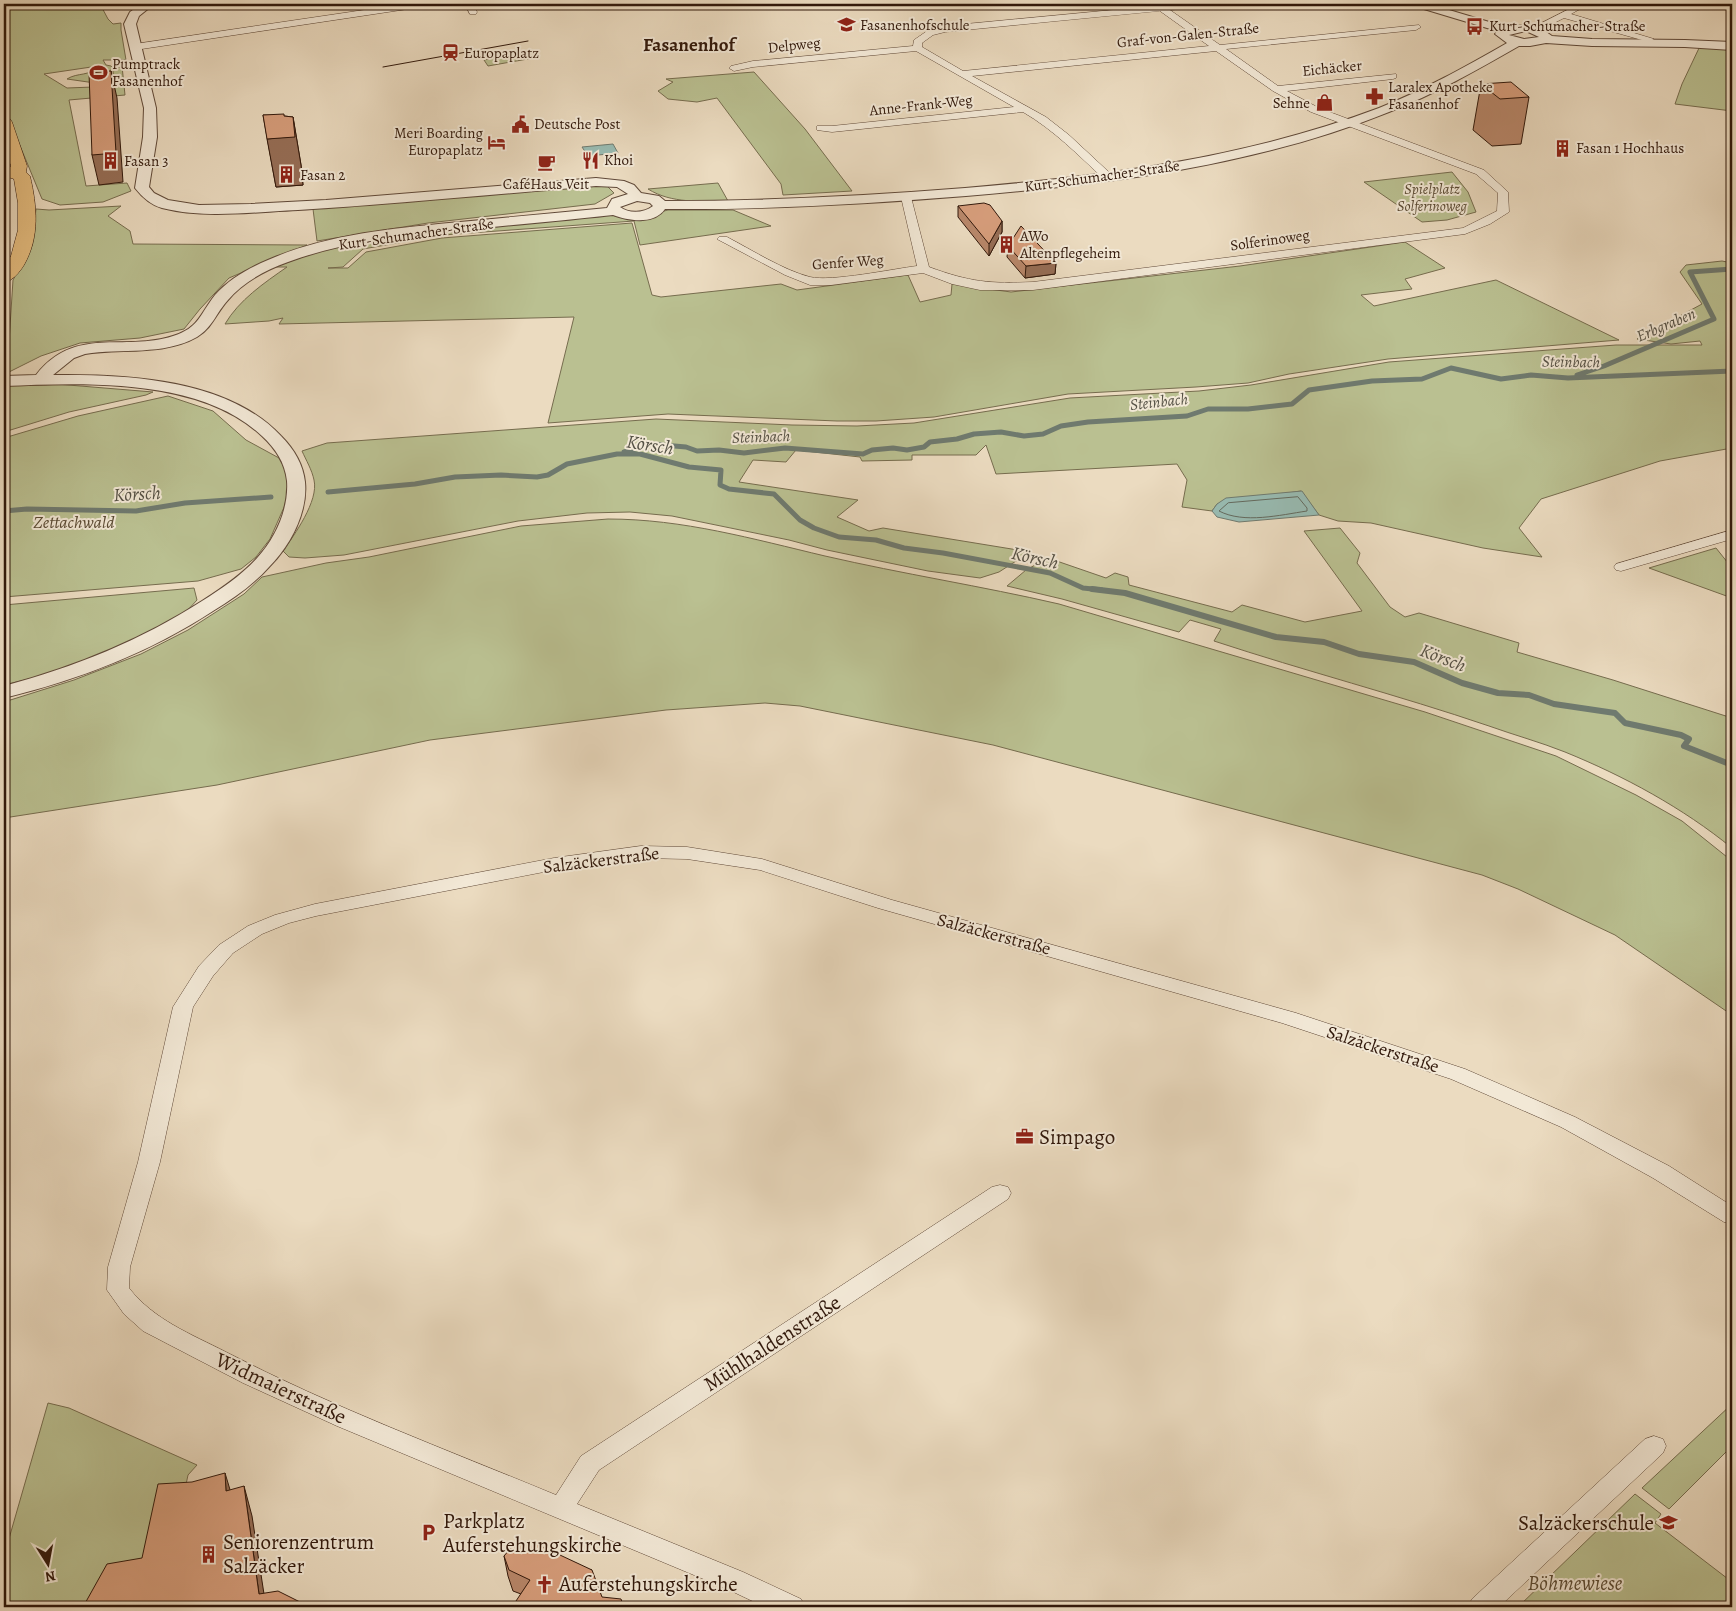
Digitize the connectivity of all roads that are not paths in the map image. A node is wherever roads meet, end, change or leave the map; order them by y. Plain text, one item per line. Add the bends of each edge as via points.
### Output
1 (148, 4) edge
2 (421, 4) edge
3 (1201, 4) edge
4 (1418, 4) edge
5 (1585, 4) edge
6 (1162, 8) junction
7 (1564, 15) junction
8 (1416, 27) dead end
9 (1505, 30) junction
10 (1533, 30) junction
11 (1546, 39) junction
12 (1649, 39) dead end
13 (1518, 41) junction
14 (1732, 46) edge
15 (136, 47) junction
16 (1219, 47) junction
17 (918, 48) junction
18 (734, 68) dead end
19 (963, 74) junction
20 (1392, 76) dead end
21 (1276, 89) junction
22 (1025, 109) junction
23 (4, 122) edge
24 (1350, 123) junction
25 (821, 128) dead end
26 (9, 174) edge
27 (1108, 177) junction
28 (636, 197) junction
29 (906, 197) junction
30 (662, 205) junction
31 (615, 211) junction
32 (723, 239) dead end
33 (924, 269) junction
34 (4, 277) edge
35 (41, 380) junction
36 (4, 381) edge
37 (1732, 534) edge
38 (1621, 567) dead end
39 (4, 692) edge
40 (226, 949) joint
41 (1000, 1193) dead end
42 (1732, 1216) edge
43 (1654, 1446) dead end
44 (560, 1509) junction
45 (792, 1607) edge
46 (1481, 1607) edge

1 - 15 street via 131,18
2 - 15 street
3 - 6 street
4 - 9 street
5 - 7 street
6 - 16 street
6 - 17 street via 945,29 921,37 916,42
7 - 10 street
7 - 12 street
8 - 16 street, Graf-von-Galen-Straße
9 - 10 street
9 - 13 street via 1501,34 1503,36
10 - 11 street via 1544,33
11 - 13 street
11 - 14 street via 1580,43
13 - 24 street, Kurt-Schumacher-Straße via 1451,81
15 - 28 street via 150,108 150,137 142,188 164,204 199,208 316,205 605,182 626,185
16 - 19 street, Graf-von-Galen-Straße
16 - 21 street
17 - 18 street, Delpweg
17 - 19 street
19 - 22 street
20 - 21 street, Eichäcker
21 - 24 street via 1315,110
22 - 25 street, Anne-Frank-Weg
22 - 27 street via 1065,137
23 - 26 highway via 19,166
24 - 27 street, Kurt-Schumacher-Straße via 1202,161
24 - 33 street, Solferinoweg via 1480,172 1503,192 1503,212 1465,231 1032,286 980,286
26 - 34 highway via 22,176 27,216 25,246
27 - 29 street, Kurt-Schumacher-Straße
28 - 30 street via 654,199
28 - 31 street via 617,202 613,206
29 - 30 street, Kurt-Schumacher-Straße via 741,206
29 - 33 street
30 - 31 street, Kurt-Schumacher-Straße via 652,213 642,215
31 - 35 street, Kurt-Schumacher-Straße via 412,231 316,248 254,272 233,286 207,320 190,335 148,346 81,351 55,363
32 - 33 street, Genfer Weg via 810,281
35 - 36 street
35 - 39 street via 138,384 200,396 234,408 259,423 281,446 293,465 297,486 292,512 277,543 264,561 230,591 168,631 134,648 68,674
37 - 38 street
40 - 42 street, Salzäckerstraße via 255,930 316,910 554,864 641,852 723,858 762,865 885,904 1104,964 1410,1056 1568,1122 1661,1172
40 - 44 street, Widmaierstraße via 206,971 183,1007 149,1162 119,1268 118,1290 132,1308 152,1324 251,1376
41 - 44 street, Mühlhaldenstraße via 590,1463
43 - 46 street
44 - 45 street, Widmaierstraße

